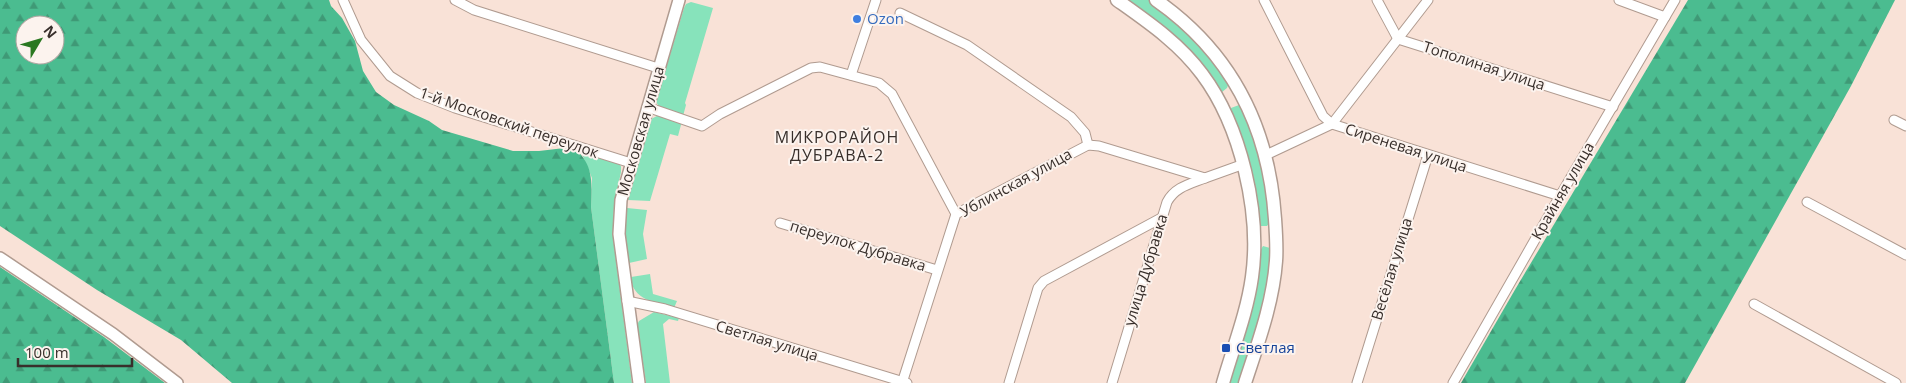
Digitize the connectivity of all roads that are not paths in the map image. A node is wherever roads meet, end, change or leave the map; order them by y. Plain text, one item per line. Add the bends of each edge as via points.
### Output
1 (343, 0) edge
2 (455, 0) edge
3 (679, 0) edge
4 (876, 0) edge
5 (1117, 0) edge
6 (1156, 0) edge
7 (1264, 0) edge
8 (1377, 0) edge
9 (1428, 0) edge
10 (1620, 0) edge
11 (1675, 0) edge
12 (900, 13) dead end
13 (1665, 17) junction
14 (1398, 39) junction
15 (658, 68) junction
16 (852, 75) junction
17 (1241, 93) junction
18 (1221, 104) junction
19 (646, 107) junction
20 (1612, 107) junction
21 (1894, 120) dead end
22 (1332, 124) junction
23 (1906, 126) edge
24 (1088, 145) junction
25 (1266, 155) junction
26 (1428, 155) junction
27 (630, 163) junction
28 (1244, 164) junction
29 (1205, 178) junction
30 (1560, 196) junction
31 (1806, 202) dead end
32 (956, 214) junction
33 (1162, 217) junction
34 (780, 222) dead end
35 (1255, 234) junction
36 (1276, 234) junction
37 (1906, 255) edge
38 (0, 258) edge
39 (937, 270) junction
40 (627, 301) junction
41 (1754, 304) dead end
42 (177, 383) edge
43 (639, 383) edge
44 (904, 383) edge
45 (1009, 383) edge
46 (1112, 383) edge
47 (1222, 383) edge
48 (1245, 383) edge
49 (1356, 383) edge
50 (1453, 383) edge
51 (1896, 383) edge

1 - 27 street, 1-й Московский переулок via 362,40 390,76 418,94
2 - 15 street via 474,10
3 - 15 street, Московская улица
4 - 16 street
5 - 18 main road via 1163,33 1202,74
6 - 17 main road via 1180,17 1202,40
7 - 22 street, Сиреневая улица via 1323,116
8 - 14 street
9 - 14 street
10 - 13 street
11 - 13 street, Крайняя улица
12 - 24 street via 967,45 1071,117 1085,133
13 - 20 street, Крайняя улица
14 - 20 street, Тополиная улица
14 - 22 street
15 - 19 street, Московская улица
16 - 19 street via 820,67 811,68 702,126
16 - 32 street via 879,83 892,94
17 - 18 main road
17 - 25 main road
18 - 28 main road
19 - 27 street, Московская улица
20 - 30 street, Крайняя улица
21 - 23 street
22 - 25 street
22 - 26 street, Сиреневая улица
24 - 29 street, Ублинская улица
24 - 32 street, Ублинская улица
25 - 36 main road via 1274,197
26 - 30 street, Сиреневая улица
26 - 49 street, Весёлая улица
27 - 40 street, Московская улица via 621,200 619,234
28 - 29 street
28 - 35 main road
29 - 33 street, улица Дубравка via 1171,194
30 - 50 street, Крайняя улица
31 - 37 street
32 - 39 street, Ублинская улица
33 - 45 street via 1044,281 1038,288
33 - 46 street, улица Дубравка
34 - 39 street, переулок Дубравка
35 - 36 main road
35 - 47 main road via 1252,278
36 - 48 main road via 1276,260 1267,312
38 - 42 street via 113,334
39 - 44 street, Ублинская улица
40 - 43 street, Московская улица
40 - 44 street, Светлая улица via 665,309
41 - 51 street

